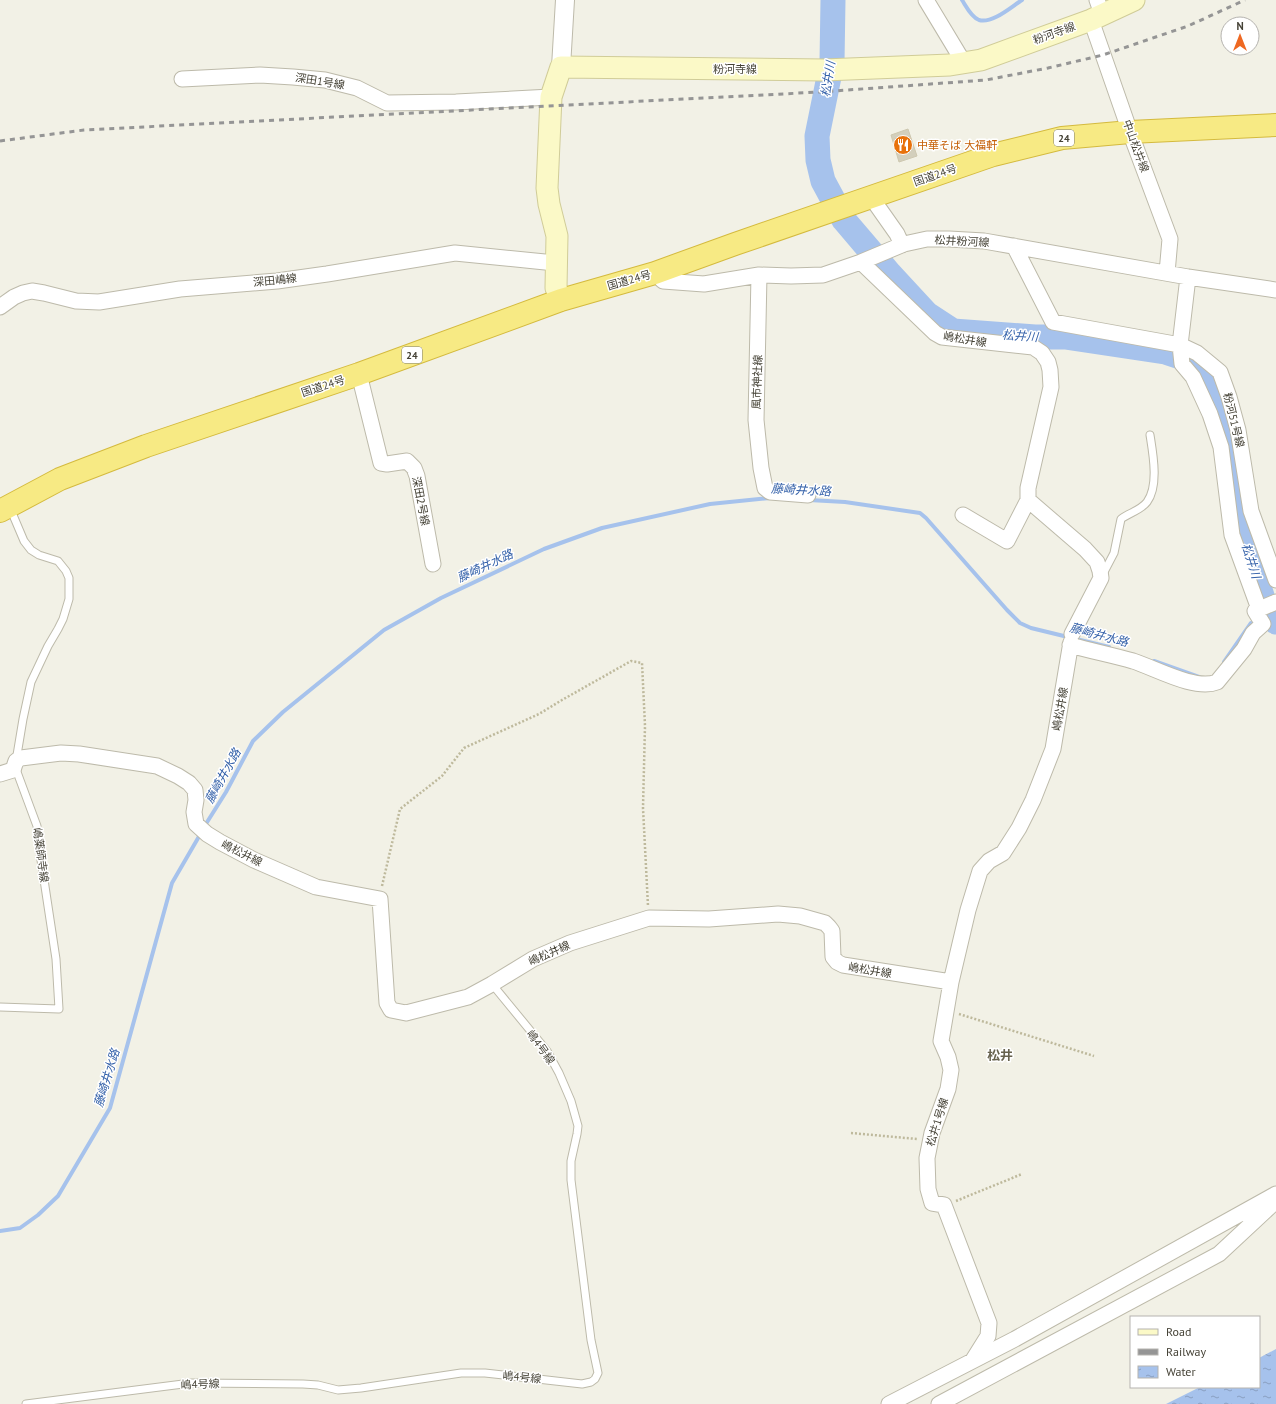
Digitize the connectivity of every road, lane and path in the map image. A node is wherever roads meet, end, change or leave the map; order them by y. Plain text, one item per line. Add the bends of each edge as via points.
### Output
1 (566, 0) edge
2 (926, 0) edge
3 (1134, 0) edge
4 (1097, 11) edge
5 (964, 63) junction
6 (561, 67) junction
7 (182, 79) dead end
8 (551, 97) junction
9 (1276, 125) edge
10 (1130, 132) junction
11 (866, 199) junction
12 (899, 246) junction
13 (1014, 246) junction
14 (864, 261) junction
15 (556, 263) junction
16 (655, 273) junction
17 (1167, 273) junction
18 (759, 275) junction
19 (1188, 277) junction
20 (1276, 290) edge
21 (561, 300) junction
22 (0, 307) edge
23 (1181, 347) junction
24 (359, 374) junction
25 (1150, 435) dead end
26 (808, 495) dead end
27 (1028, 500) junction
28 (4, 508) edge
29 (963, 515) dead end
30 (433, 564) dead end
31 (1101, 578) junction
32 (1276, 580) edge
33 (1276, 602) edge
34 (1257, 610) junction
35 (1071, 640) junction
36 (16, 761) junction
37 (0, 774) edge
38 (380, 899) junction
39 (649, 918) junction
40 (951, 982) junction
41 (492, 984) junction
42 (0, 1007) edge
43 (946, 1011) junction
44 (1094, 1056) dead end
45 (852, 1133) dead end
46 (931, 1140) junction
47 (1022, 1174) dead end
48 (1276, 1194) edge
49 (1276, 1201) edge
50 (944, 1205) junction
51 (972, 1361) junction
52 (26, 1404) edge
53 (889, 1404) edge
54 (939, 1404) edge

1 - 6 street
2 - 5 street
3 - 4 main road, 粉河寺線
4 - 5 main road, 粉河寺線 via 981,60
4 - 10 street, 中山松井線
5 - 6 main road, 粉河寺線 via 831,70
6 - 8 main road
7 - 8 street, 深田1号線 via 260,75 325,80 357,88 387,103
8 - 15 main road via 547,188 557,236
9 - 10 highway, 国道24号 / 24
10 - 11 highway, 国道24号 / 24 via 1062,138 993,155
10 - 17 street, 中山松井線 via 1170,239
11 - 12 street via 897,234
11 - 16 highway, 国道24号 / 24
12 - 13 street, 松井粉河線 via 926,239 949,238
12 - 14 street, 松井粉河線
13 - 17 street, 松井粉河線
13 - 23 street, 粉河51号線 via 1053,322
14 - 18 street, 松井粉河線 via 823,275
14 - 27 street, 嶋松井線 via 935,333 942,337 1034,347 1042,353 1048,362 1052,387 1028,488
15 - 21 main road via 556,288
15 - 22 street, 深田嶋線 via 455,253 277,281 180,289 99,302 76,301 32,291 14,297
16 - 18 street, 松井粉河線 via 663,281 704,284
16 - 21 highway, 国道24号 / 24
17 - 19 street, 松井粉河線
18 - 26 street, 風市神社線 via 756,420 765,488 770,492
19 - 20 street, 松井粉河線
19 - 23 street
21 - 24 highway, 国道24号 / 24
23 - 32 street, 粉河51号線 via 1196,353 1220,372 1238,430 1252,511
23 - 34 street via 1182,364 1193,377 1219,440 1232,535
24 - 28 highway, 国道24号 / 24 via 146,446 60,479
24 - 30 street, 深田2号線 via 381,463 407,462 414,468
25 - 31 lane via 1154,465 1153,490 1147,503 1121,519 1114,553
27 - 29 street via 1007,541
27 - 31 street via 1085,549 1097,562
28 - 36 lane, 嶋薬師寺線 via 31,550 58,561 69,578 69,599 58,630 32,682
31 - 35 street, 嶋松井線
33 - 34 street
34 - 35 street via 1263,624 1253,633 1244,649 1217,682 1210,685 1192,683
35 - 40 street, 嶋松井線 via 1053,749 1019,828 1003,853 989,861 980,871
36 - 37 street, 嶋松井線 via 13,770
36 - 38 street, 嶋松井線 via 21,758 61,753 99,756 157,766 178,776 195,790 196,824 220,842 316,887
36 - 42 lane, 嶋薬師寺線 via 17,772 38,826 56,959 59,1009
38 - 39 path via 400,809 442,776 464,748 539,714 631,661 642,663 645,726 643,808
38 - 41 street, 嶋松井線 via 387,1003 391,1010 406,1013 441,1005 468,997
39 - 40 street, 嶋松井線 via 709,919 778,914 800,916 829,927 832,931 833,957 843,965
39 - 41 street, 嶋松井線 via 570,943 533,959
40 - 43 street, 松井1号線
41 - 52 lane, 嶋4号線 via 547,1051 571,1101 578,1126 571,1161 571,1180 591,1340 598,1373 595,1379 582,1384 486,1373 461,1373 338,1390 303,1384 191,1383
43 - 44 path
43 - 46 street, 松井1号線 via 941,1041 951,1070 948,1089
45 - 46 path
46 - 50 street, 松井1号線 via 928,1189 932,1203
47 - 50 path
48 - 51 street
49 - 54 street via 1219,1254
50 - 51 street via 989,1323 988,1336
51 - 53 street

